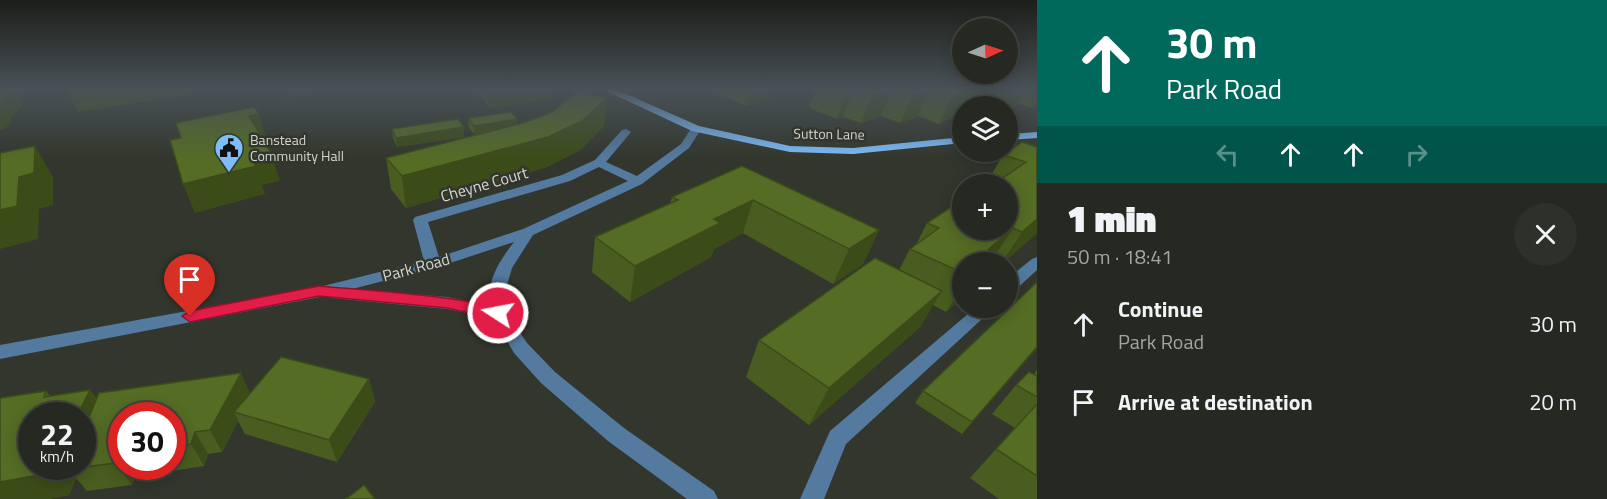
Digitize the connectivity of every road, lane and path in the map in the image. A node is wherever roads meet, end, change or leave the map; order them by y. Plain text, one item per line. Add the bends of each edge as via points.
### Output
1 (658, 112) edge
2 (696, 129) junction
3 (626, 132) dead end
4 (1037, 135) edge
5 (1018, 136) edge
6 (952, 141) edge
7 (599, 163) junction
8 (638, 181) junction
9 (528, 232) junction
10 (1037, 262) edge
11 (433, 264) junction
12 (1018, 278) edge
13 (319, 291) junction
14 (498, 313) junction
15 (974, 318) edge
16 (0, 352) edge
17 (706, 499) edge
18 (812, 499) edge

1 - 2 main road, Sutton Lane
2 - 6 main road, Sutton Lane via 811,150 853,151
2 - 8 street, Park Road via 685,146
3 - 7 street, Cheyne Court
4 - 5 main road
7 - 8 street
7 - 11 street, Cheyne Court via 566,178 420,220
8 - 9 street, Park Road
9 - 11 street, Park Road
9 - 14 street via 497,290
10 - 12 street
11 - 13 street, Park Road
13 - 14 street via 447,303
13 - 16 street, Park Road
14 - 17 street via 526,357 558,390
15 - 18 street via 838,438

